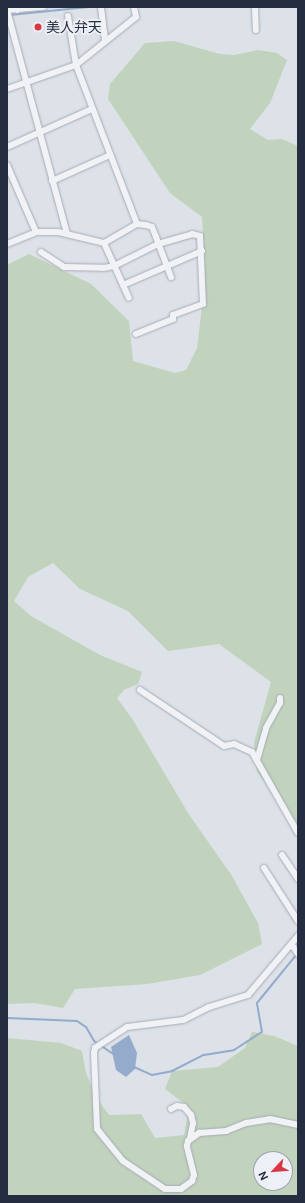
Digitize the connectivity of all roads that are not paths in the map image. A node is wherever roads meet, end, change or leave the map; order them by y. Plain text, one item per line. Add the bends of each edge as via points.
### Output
1 (44, 7) edge
2 (101, 7) edge
3 (134, 7) edge
4 (255, 7) edge
5 (17, 8) edge
6 (7, 10) edge
7 (68, 16) dead end
8 (256, 30) dead end
9 (105, 41) junction
10 (76, 65) junction
11 (26, 82) junction
12 (7, 89) edge
13 (92, 109) junction
14 (40, 132) junction
15 (7, 146) edge
16 (110, 155) junction
17 (7, 165) edge
18 (52, 181) junction
19 (137, 224) junction
20 (36, 232) junction
21 (66, 234) junction
22 (104, 243) junction
23 (7, 244) edge
24 (158, 244) junction
25 (202, 251) junction
26 (41, 252) dead end
27 (114, 266) junction
28 (167, 266) junction
29 (171, 277) dead end
30 (123, 285) junction
31 (129, 298) dead end
32 (136, 334) dead end
33 (140, 690) dead end
34 (280, 698) dead end
35 (257, 760) junction
36 (298, 833) edge
37 (282, 855) dead end
38 (264, 868) dead end
39 (298, 879) edge
40 (298, 921) edge
41 (298, 936) edge
42 (292, 945) junction
43 (298, 954) edge
44 (171, 1109) dead end
45 (298, 1125) edge
46 (190, 1139) junction

1 - 5 street
2 - 9 street
3 - 9 street via 136,18
4 - 8 street
5 - 6 street
6 - 11 street
7 - 10 street
9 - 10 street
10 - 11 street
10 - 13 street
11 - 12 street
11 - 14 street
13 - 14 street
13 - 16 street
14 - 15 street
14 - 18 street
16 - 18 street
16 - 19 street
17 - 20 street
18 - 21 street
19 - 22 street
19 - 24 street via 152,227
20 - 21 street
20 - 23 street
21 - 22 street
22 - 27 street
24 - 25 street via 192,234 200,236
24 - 27 street
24 - 28 street
25 - 28 street
25 - 32 street via 203,304 173,315 173,319
26 - 27 street via 64,267
27 - 30 street
28 - 29 street
28 - 30 street
30 - 31 street
33 - 35 street via 224,746 242,746 252,752
34 - 35 street via 280,703 266,728
35 - 36 street
37 - 39 street
38 - 40 street
41 - 42 street
42 - 43 street
42 - 46 street via 248,994 209,1007 183,1020 127,1027 95,1048 96,1126 123,1161 165,1189 181,1189 189,1185 194,1175 187,1146
44 - 46 street via 177,1106 184,1107 191,1115 193,1123
45 - 46 street via 275,1118 257,1120 226,1132 199,1133

